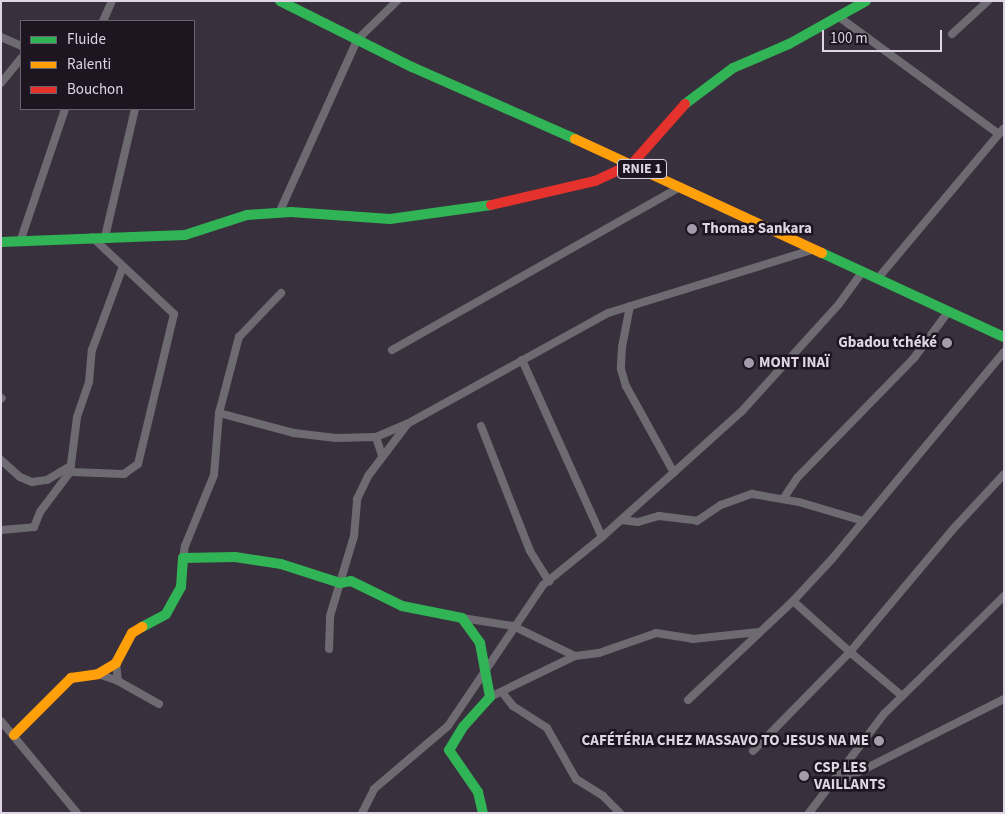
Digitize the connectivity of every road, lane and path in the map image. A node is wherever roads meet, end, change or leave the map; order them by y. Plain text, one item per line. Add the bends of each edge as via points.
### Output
1 (112, 1) edge
2 (280, 1) edge
3 (397, 1) edge
4 (866, 1) edge
5 (988, 1) edge
6 (839, 17) junction
7 (103, 20) edge
8 (952, 34) dead end
9 (1, 37) edge
10 (357, 40) junction
11 (20, 46) edge
12 (20, 59) edge
13 (1, 83) edge
14 (65, 110) edge
15 (135, 110) edge
16 (1001, 131) edge
17 (632, 164) junction
18 (680, 187) junction
19 (279, 213) junction
20 (92, 237) junction
21 (105, 237) junction
22 (21, 239) junction
23 (1, 242) edge
24 (812, 250) junction
25 (122, 269) junction
26 (862, 272) junction
27 (879, 277) junction
28 (281, 293) dead end
29 (630, 306) junction
30 (948, 312) junction
31 (1004, 337) edge
32 (392, 350) dead end
33 (1004, 352) edge
34 (522, 360) junction
35 (219, 413) junction
36 (407, 424) junction
37 (481, 426) dead end
38 (376, 437) junction
39 (382, 456) junction
40 (1, 460) edge
41 (70, 469) junction
42 (674, 474) junction
43 (1004, 474) edge
44 (783, 498) junction
45 (621, 520) junction
46 (864, 521) junction
47 (1, 530) edge
48 (602, 537) junction
49 (183, 558) junction
50 (345, 582) junction
51 (549, 582) junction
52 (1004, 596) edge
53 (793, 601) junction
54 (462, 618) junction
55 (513, 626) junction
56 (759, 632) junction
57 (329, 649) dead end
58 (850, 652) junction
59 (575, 656) junction
60 (116, 663) junction
61 (486, 668) junction
62 (98, 674) junction
63 (118, 681) junction
64 (502, 692) junction
65 (902, 696) junction
66 (490, 697) junction
67 (1004, 699) edge
68 (688, 700) dead end
69 (159, 704) dead end
70 (1, 721) edge
71 (14, 735) junction
72 (753, 751) dead end
73 (830, 786) junction
74 (818, 809) edge
75 (76, 812) edge
76 (362, 813) edge
77 (483, 813) edge
78 (620, 813) edge
79 (809, 813) edge

1 - 7 street
2 - 10 main road, RNIE 1
3 - 10 street
4 - 6 main road
5 - 8 street
6 - 16 street
6 - 17 main road via 723,75 678,109
9 - 11 street
10 - 17 main road, RNIE 1
10 - 19 street
12 - 13 street
14 - 22 street
15 - 21 street
16 - 27 street
17 - 18 main road, RNIE 1
17 - 19 main road via 595,181 430,215 390,219
18 - 24 main road, RNIE 1
18 - 32 street
19 - 21 main road via 247,215 185,235
20 - 21 main road
20 - 22 main road
20 - 25 street
22 - 23 main road
24 - 26 main road, RNIE 1
24 - 29 street
25 - 41 street via 92,350 89,382 77,417
25 - 41 street via 174,314 140,456 135,469 124,474
26 - 27 main road, RNIE 1
26 - 42 street via 788,363
27 - 30 main road, RNIE 1
28 - 35 street via 239,337
29 - 34 street via 608,313
29 - 42 street via 621,368 626,386
30 - 31 main road, RNIE 1
30 - 44 street via 914,358 797,478
33 - 46 street
34 - 36 street
34 - 48 street
35 - 38 street via 294,433 336,438
35 - 49 street via 214,475
36 - 38 street
36 - 39 street
37 - 51 street via 530,551
38 - 39 street
39 - 50 street via 357,498
40 - 41 street via 20,477 32,482 47,480
41 - 47 street via 45,504 34,527
42 - 45 street
43 - 58 street via 955,526
44 - 45 street via 752,494 739,497 689,522 659,516 638,522
44 - 46 street
45 - 48 street
46 - 53 street
48 - 51 street
49 - 50 main road via 235,556 281,564
49 - 60 main road via 181,587 172,606 132,633
50 - 54 main road via 377,591 402,606
50 - 57 street via 330,616
51 - 55 street via 537,592
52 - 65 street
53 - 56 street
53 - 58 street
54 - 55 street
54 - 61 main road via 475,631
55 - 59 street
55 - 61 street
56 - 59 street via 693,639 656,633 599,653
56 - 68 street
58 - 65 street
58 - 72 street
59 - 64 street
60 - 62 main road
60 - 63 street
61 - 66 main road
61 - 76 street via 437,738 374,789
62 - 63 street
62 - 71 main road via 71,678
63 - 69 street
64 - 66 street
64 - 78 street via 513,706 547,728 576,779 603,796
65 - 73 street via 884,714
66 - 77 main road via 463,727 449,750 478,792
67 - 73 street
70 - 71 street
71 - 75 street
73 - 74 street
74 - 79 street

